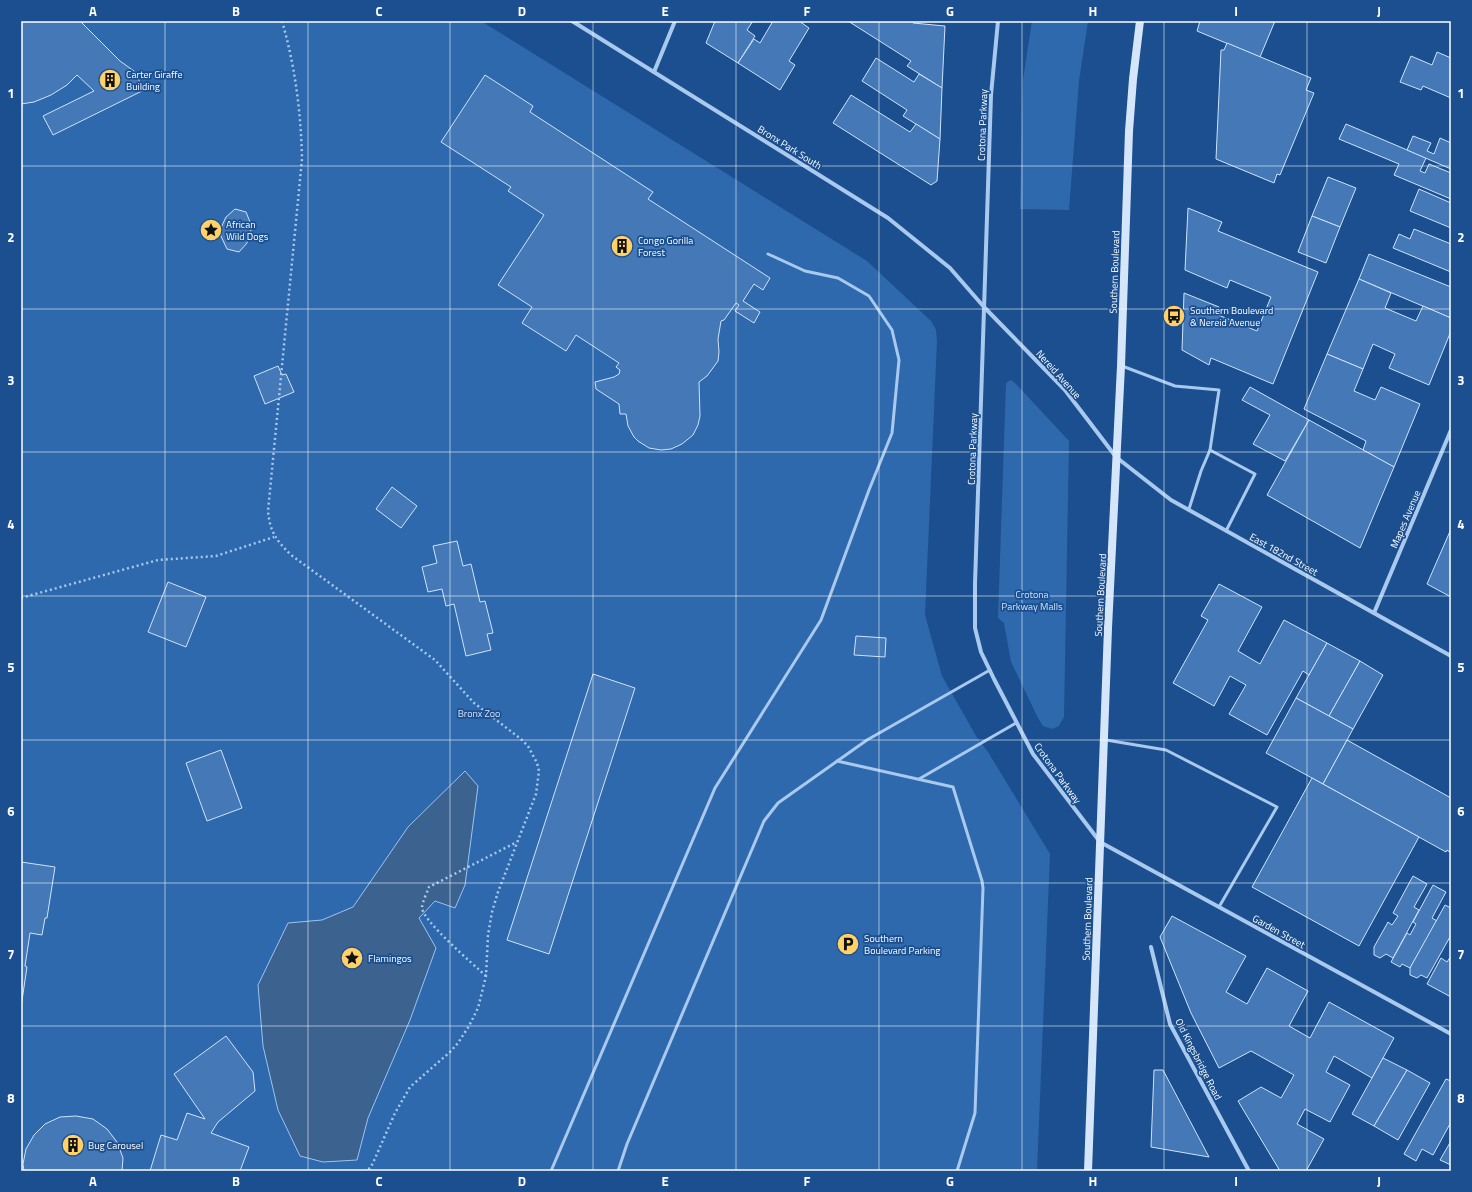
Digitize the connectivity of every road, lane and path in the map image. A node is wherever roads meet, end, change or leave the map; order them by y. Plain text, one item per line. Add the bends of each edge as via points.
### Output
1 (282, 21) edge
2 (572, 21) edge
3 (675, 21) edge
4 (998, 21) edge
5 (1140, 21) edge
6 (654, 72) junction
7 (768, 254) dead end
8 (984, 307) junction
9 (1121, 366) junction
10 (1451, 430) edge
11 (1210, 450) junction
12 (1116, 457) junction
13 (1189, 510) junction
14 (1226, 530) junction
15 (274, 537) junction
16 (21, 598) edge
17 (1374, 613) junction
18 (1451, 656) edge
19 (990, 670) junction
20 (1016, 723) junction
21 (1104, 740) junction
22 (837, 761) junction
23 (919, 779) junction
24 (517, 842) junction
25 (1100, 842) junction
26 (1219, 907) junction
27 (1151, 947) dead end
28 (486, 976) junction
29 (1451, 1034) edge
30 (365, 1171) edge
31 (551, 1171) edge
32 (618, 1171) edge
33 (957, 1171) edge
34 (1088, 1171) edge
35 (1249, 1171) edge

1 - 15 path via 298,99 302,159 268,511
2 - 6 street, Bronx Park South
3 - 6 street
4 - 8 street, Crotona Parkway via 991,95
5 - 9 main road, Southern Boulevard via 1129,131
6 - 8 street, Bronx Park South via 888,218 950,268
7 - 31 lane via 804,271 838,278 869,296 892,330 899,360 892,433 821,620 715,788
8 - 12 street, Nereid Avenue via 1065,390
8 - 19 street, Crotona Parkway via 975,628 981,652
9 - 11 lane via 1175,386 1219,390
9 - 12 main road, Southern Boulevard
10 - 17 street, Mapes Avenue
11 - 13 lane
11 - 14 lane via 1255,474
12 - 13 street, East 182nd Street via 1171,500
12 - 21 main road, Southern Boulevard
13 - 14 street, East 182nd Street
14 - 17 street, East 182nd Street
15 - 16 path via 216,556 158,560
15 - 24 path via 291,555 436,660 474,703 528,746 537,762 538,781 536,794
17 - 18 street, East 182nd Street
19 - 20 street, Crotona Parkway
19 - 22 lane via 867,740
20 - 23 lane
20 - 25 street, Crotona Parkway via 1033,754
21 - 25 main road, Southern Boulevard
21 - 26 lane via 1166,750 1277,807
22 - 23 lane
22 - 32 lane via 778,803 764,821 627,1144
23 - 33 lane via 953,787 984,888 975,1113
24 - 28 path via 492,912
24 - 28 path via 429,887 422,907 425,916
25 - 26 street, Garden Street
25 - 34 main road, Southern Boulevard
26 - 29 street, Garden Street
27 - 35 street, Old Kingsbridge Road via 1170,1024
28 - 30 path via 478,1008 469,1026 450,1052 410,1087 395,1112 374,1164

